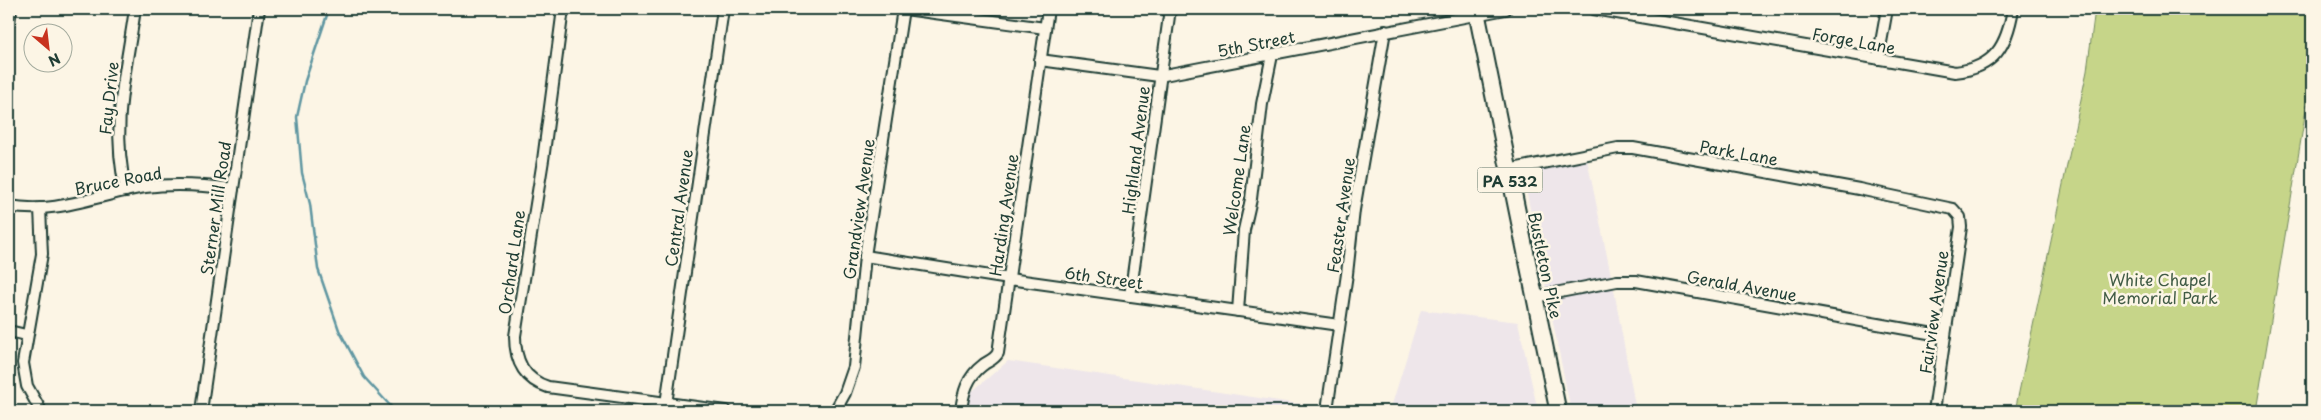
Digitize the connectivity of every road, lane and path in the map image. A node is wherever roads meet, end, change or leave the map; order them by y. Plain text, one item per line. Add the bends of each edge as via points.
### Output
1 (10, 9) edge
2 (135, 9) edge
3 (259, 9) edge
4 (563, 9) edge
5 (723, 9) edge
6 (904, 9) edge
7 (1048, 9) edge
8 (1170, 9) edge
9 (1506, 9) edge
10 (1594, 9) edge
11 (1887, 9) edge
12 (2013, 9) edge
13 (1476, 11) edge
14 (1633, 12) edge
15 (9, 22) edge
16 (1045, 28) junction
17 (1385, 31) junction
18 (1272, 55) junction
19 (1878, 59) junction
20 (1040, 60) junction
21 (1159, 76) junction
22 (1508, 170) junction
23 (233, 189) junction
24 (126, 191) junction
25 (9, 206) edge
26 (40, 208) junction
27 (1960, 217) joint
28 (865, 256) junction
29 (1008, 279) junction
30 (1130, 296) junction
31 (1534, 297) junction
32 (1238, 312) junction
33 (1338, 325) junction
34 (9, 331) edge
35 (26, 335) junction
36 (1945, 336) junction
37 (1328, 403) dead end
38 (665, 407) edge
39 (41, 411) edge
40 (201, 411) edge
41 (726, 411) edge
42 (835, 411) edge
43 (961, 411) edge
44 (1558, 411) edge
45 (1934, 411) edge

1 - 15 street
2 - 24 street, Fay Drive via 118,122 119,164
3 - 23 street, Sterner Mill Road
4 - 38 street, Orchard Lane via 515,336 516,355 523,371 544,385
5 - 38 street, Central Avenue
6 - 16 street
6 - 28 street, Grandview Avenue
7 - 16 street, Harding Avenue
8 - 21 street, Highland Avenue
9 - 13 street
10 - 14 street, Forge Lane
11 - 19 street
12 - 19 street, Forge Lane via 2006,40 1994,56 1978,67 1946,71
13 - 17 street, 5th Street
13 - 22 main road, Bustleton Pike / PA 532
14 - 19 street, Forge Lane
16 - 20 street, Harding Avenue
17 - 18 street, 5th Street
17 - 33 street, Feaster Avenue
18 - 21 street, 5th Street
18 - 32 street, Welcome Lane via 1244,230
20 - 21 street, 5th Street
20 - 29 street, Harding Avenue
21 - 30 street, Highland Avenue
22 - 27 street, Park Lane via 1618,148 1633,148 1947,206
22 - 31 main road, Bustleton Pike / PA 532
23 - 24 street, Bruce Road via 190,184
23 - 40 street, Sterner Mill Road
24 - 26 street, Bruce Road via 83,203
25 - 26 street, Bruce Road
26 - 35 street via 42,254
27 - 36 street, Fairview Avenue
28 - 29 street, 6th Street
28 - 42 street, Grandview Avenue via 854,367
29 - 30 street, 6th Street
29 - 43 street, Harding Avenue via 998,353 968,382
30 - 32 street, 6th Street
31 - 36 street, Gerald Avenue via 1617,281 1636,281
31 - 44 main road, Bustleton Pike / PA 532
32 - 33 street, 6th Street
33 - 37 street, Feaster Avenue
34 - 35 street
35 - 39 street via 24,374
36 - 45 street, Fairview Avenue
38 - 41 street

